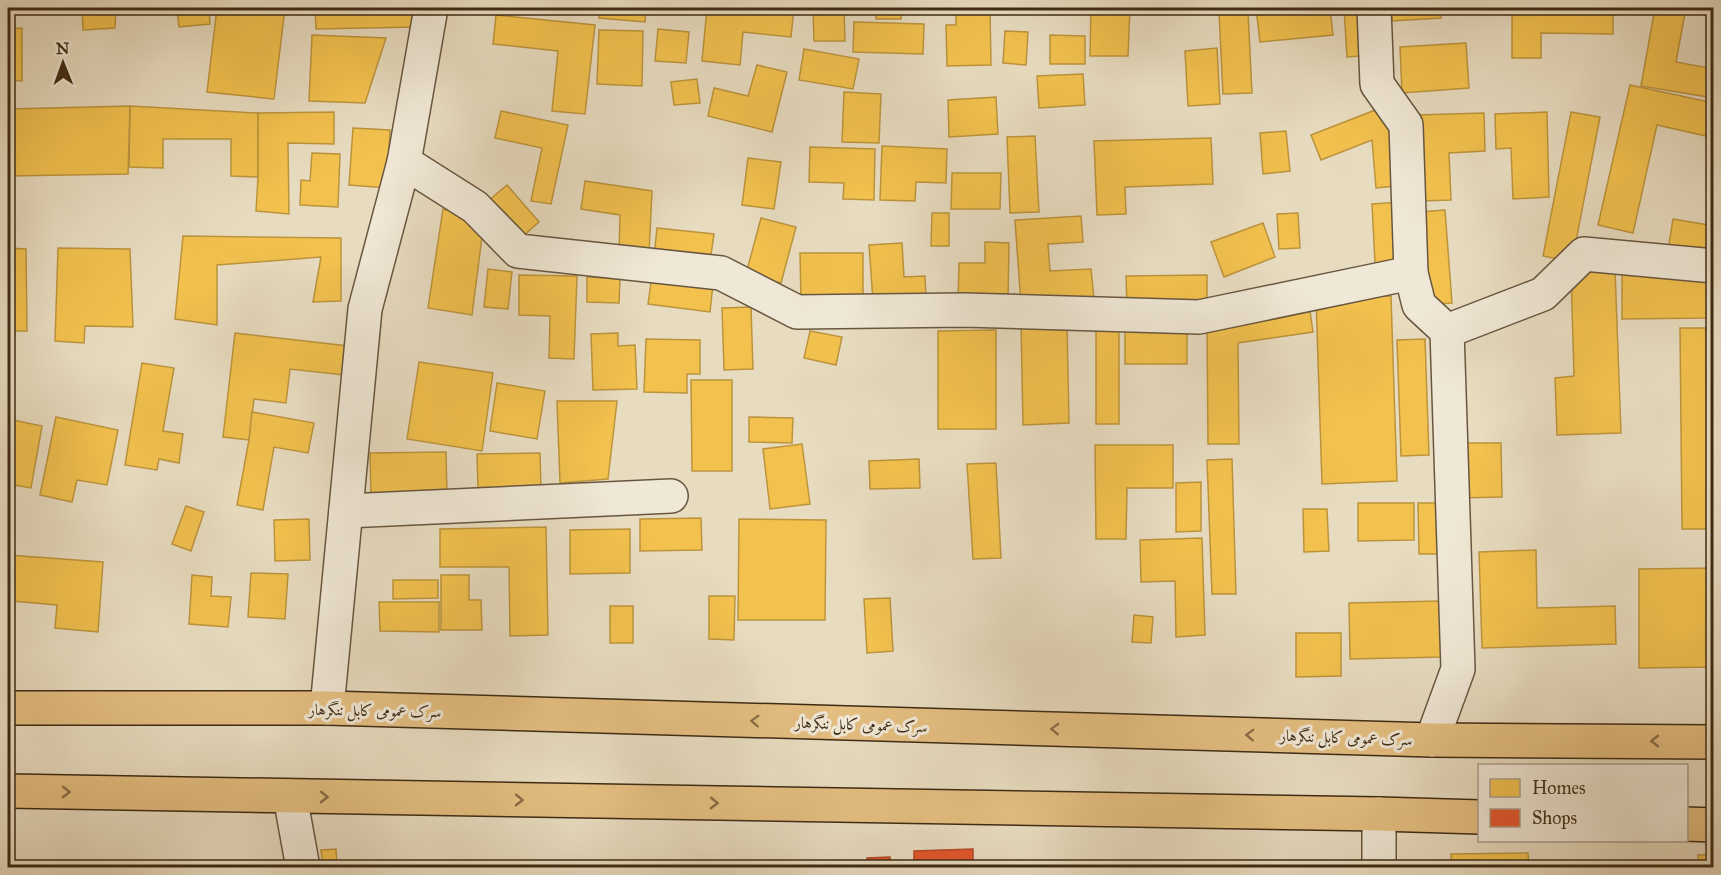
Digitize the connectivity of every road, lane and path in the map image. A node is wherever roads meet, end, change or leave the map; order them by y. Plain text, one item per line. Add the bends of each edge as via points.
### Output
1 (431, 8) edge
2 (1374, 8) edge
3 (404, 162) junction
4 (1713, 266) edge
5 (1412, 273) junction
6 (1447, 331) junction
7 (670, 496) dead end
8 (346, 511) junction
9 (8, 708) edge
10 (327, 708) junction
11 (1432, 740) junction
12 (1713, 742) edge
13 (8, 791) edge
14 (290, 796) junction
15 (1379, 814) junction
16 (1478, 817) edge
17 (1688, 824) edge
18 (1713, 825) edge
19 (303, 867) edge
20 (1379, 867) edge

1 - 3 street
2 - 5 street via 1377,84 1406,124
3 - 5 street via 474,207 518,251 721,273 797,312 964,310 1199,317
3 - 8 street via 365,309
4 - 6 street via 1584,254 1543,294
5 - 6 street via 1419,305
6 - 11 street via 1458,669
7 - 8 street
8 - 10 street
9 - 10 highway, سرک عمومی کابل ننگرهار
11 -> 10 highway, سرک عمومی کابل ننگرهار
12 -> 11 highway, سرک عمومی کابل ننگرهار
13 -> 14 highway
14 -> 15 highway
14 - 19 street
15 - 16 highway
15 - 20 street
17 - 18 highway

